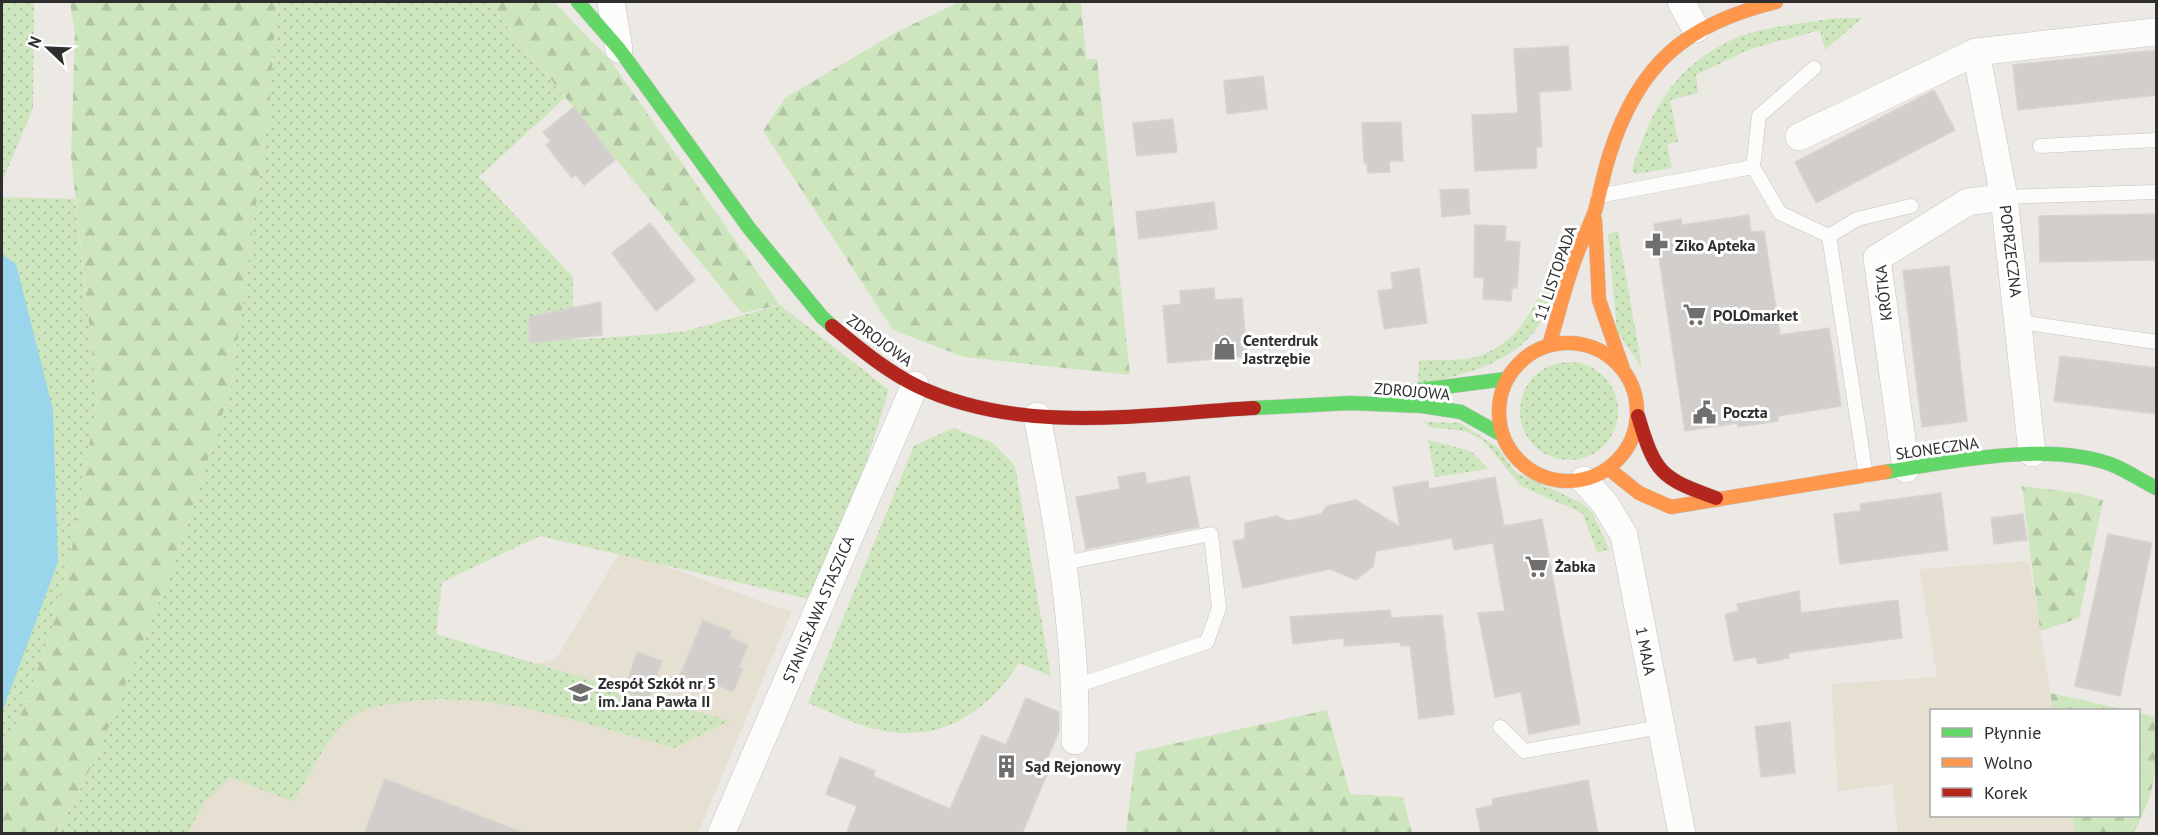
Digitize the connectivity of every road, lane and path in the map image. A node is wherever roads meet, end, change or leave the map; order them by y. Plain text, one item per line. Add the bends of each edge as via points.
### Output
1 (578, 2) edge
2 (611, 2) edge
3 (1681, 2) edge
4 (1776, 2) edge
5 (1696, 29) junction
6 (2154, 32) dead end
7 (619, 49) junction
8 (1976, 51) junction
9 (1814, 68) dead end
10 (1799, 137) dead end
11 (2157, 140) edge
12 (2040, 146) dead end
13 (1753, 167) junction
14 (2157, 192) edge
15 (1598, 196) junction
16 (2004, 197) junction
17 (1911, 206) dead end
18 (1594, 213) junction
19 (1829, 236) junction
20 (2020, 322) junction
21 (2157, 342) edge
22 (1549, 345) junction
23 (1623, 369) junction
24 (1506, 379) junction
25 (915, 385) junction
26 (1350, 403) junction
27 (1037, 416) junction
28 (1638, 416) junction
29 (1502, 435) junction
30 (2032, 453) junction
31 (1609, 469) junction
32 (1906, 469) junction
33 (1866, 476) junction
34 (1584, 480) junction
35 (2157, 488) edge
36 (1718, 499) junction
37 (1064, 563) junction
38 (1076, 686) junction
39 (1500, 727) dead end
40 (1661, 727) junction
41 (1075, 741) dead end
42 (721, 834) edge
43 (1682, 834) edge

1 - 7 main road, ZDROJOWA
2 - 7 street
3 - 5 street
4 - 5 main road, 11 LISTOPADA
5 - 15 main road, 11 LISTOPADA via 1667,51 1645,79 1612,145
6 - 8 street
7 - 25 main road, ZDROJOWA via 749,228 822,317 875,362
8 - 10 street
8 - 16 street, POPRZECZNA
9 - 13 lane via 1759,116
11 - 12 lane
13 - 15 lane
13 - 19 lane via 1780,213
14 - 16 lane
15 - 18 main road, 11 LISTOPADA
16 - 20 street, POPRZECZNA
16 - 32 street, KRÓTKA via 1968,202 1877,258
17 - 19 lane via 1857,219
18 - 22 main road, 11 LISTOPADA via 1571,269
18 - 23 main road, 11 LISTOPADA via 1600,239 1597,286 1603,321
19 - 33 lane
20 - 21 lane
20 - 30 street, POPRZECZNA
22 - 23 main road via 1590,345
22 - 24 main road via 1532,352
23 - 28 main road via 1634,391
24 - 26 main road, ZDROJOWA via 1407,391
24 - 29 main road via 1498,416
25 - 27 main road, ZDROJOWA via 942,397 1005,414
25 - 42 street, STANISŁAWA STASZICA
26 - 27 main road, ZDROJOWA via 1078,418
26 - 29 main road, ZDROJOWA via 1461,412
27 - 37 street
28 - 31 main road via 1634,436
28 - 36 main road, SŁONECZNA via 1652,465 1673,483
29 - 34 main road via 1519,460 1544,477 1564,482
30 - 32 main road, SŁONECZNA
30 - 35 main road, SŁONECZNA via 2083,458 2114,466
31 - 34 main road
31 - 36 main road, SŁONECZNA via 1639,493 1671,507
32 - 33 main road, SŁONECZNA
33 - 36 main road, SŁONECZNA
34 - 40 street, 1 MAJA via 1606,505 1624,535
37 - 38 street
37 - 38 lane via 1211,534 1219,608 1207,642
38 - 41 street
39 - 40 lane via 1524,751
40 - 43 street, 1 MAJA

